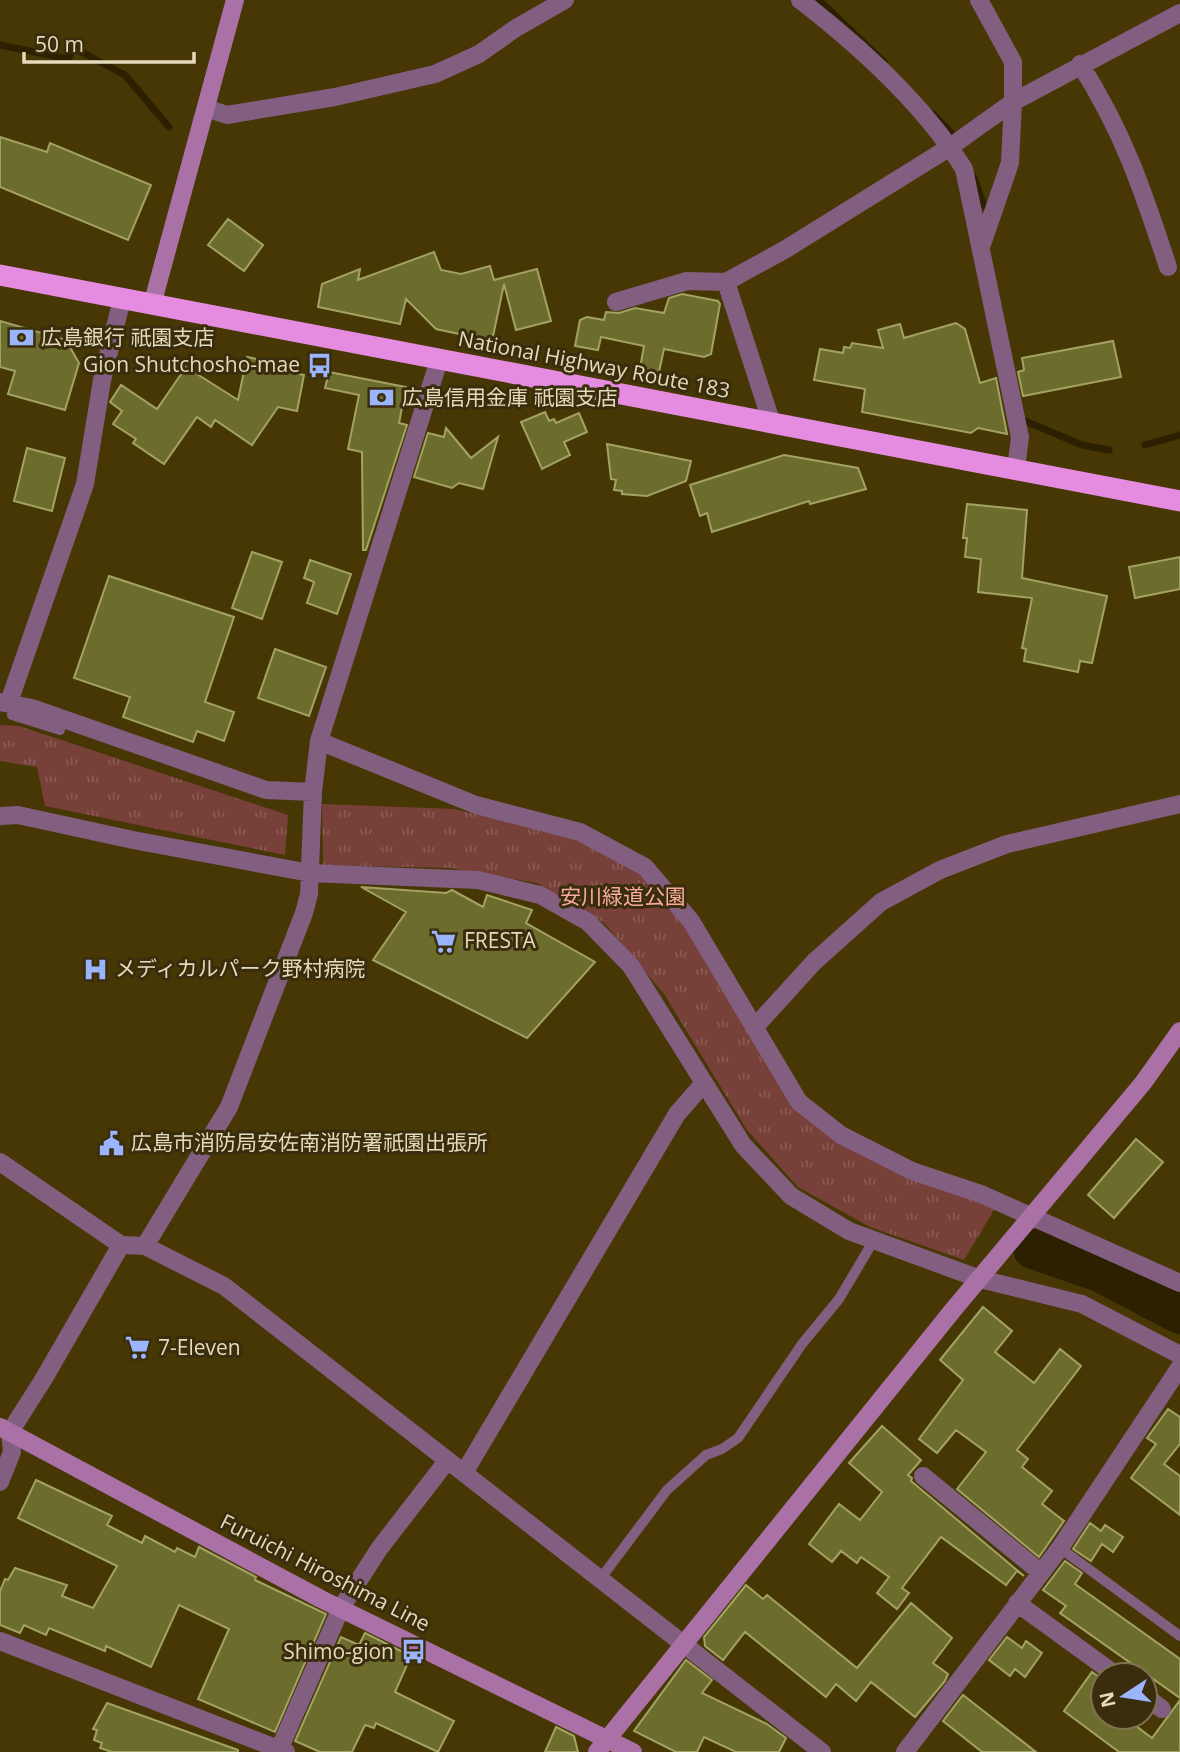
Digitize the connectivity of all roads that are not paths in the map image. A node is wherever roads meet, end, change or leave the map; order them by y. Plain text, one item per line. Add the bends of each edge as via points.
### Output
1 (236, 0) edge
2 (565, 0) edge
3 (800, 0) edge
4 (979, 0) edge
5 (1180, 13) edge
6 (1080, 64) junction
7 (1013, 102) junction
8 (206, 108) junction
9 (950, 146) junction
10 (982, 244) junction
11 (1168, 267) dead end
12 (0, 275) edge
13 (726, 282) junction
14 (122, 299) junction
15 (616, 302) dead end
16 (152, 305) junction
17 (439, 360) junction
18 (772, 424) junction
19 (1016, 469) junction
20 (1180, 501) edge
21 (7, 706) edge
22 (60, 730) dead end
23 (319, 741) junction
24 (313, 792) junction
25 (1180, 804) edge
26 (0, 816) edge
27 (310, 873) junction
28 (754, 1028) junction
29 (1180, 1031) edge
30 (704, 1083) junction
31 (0, 1162) edge
32 (1034, 1217) junction
33 (874, 1240) junction
34 (121, 1245) junction
35 (145, 1246) junction
36 (980, 1279) junction
37 (1180, 1283) edge
38 (1180, 1355) edge
39 (1180, 1367) edge
40 (5, 1430) edge
41 (447, 1461) junction
42 (464, 1473) junction
43 (923, 1476) dead end
44 (0, 1482) edge
45 (1060, 1548) junction
46 (1039, 1571) junction
47 (601, 1578) junction
48 (1017, 1603) junction
49 (341, 1608) junction
50 (1180, 1636) edge
51 (0, 1641) edge
52 (683, 1643) junction
53 (1097, 1661) edge
54 (1159, 1706) edge
55 (1163, 1709) dead end
56 (602, 1746) edge
57 (281, 1751) edge
58 (633, 1752) edge
59 (822, 1752) edge
60 (905, 1752) edge

1 - 8 street
2 - 8 street via 479,54 435,74 227,115
3 - 9 street via 828,22
4 - 7 street via 1013,62
5 - 6 street
6 - 7 street
6 - 11 street via 1135,166
7 - 9 street
7 - 10 street via 1010,163
8 - 16 street
9 - 10 street via 964,169
9 - 13 street
10 - 19 street via 1020,436
12 - 14 highway, National Highway Route 183
13 - 15 street via 687,281
13 - 18 street
14 - 16 highway, National Highway Route 183
14 - 21 street via 102,380 85,484
16 - 17 highway, National Highway Route 183
17 - 18 highway, National Highway Route 183
17 - 23 street
18 - 19 highway, National Highway Route 183
19 - 20 highway, National Highway Route 183
21 - 22 lane
21 - 24 street via 266,790
23 - 24 street
23 - 28 street via 476,805 580,832 645,867 691,921
24 - 27 street
25 - 28 street via 1007,844 940,870 881,902 814,962
26 - 27 street via 18,815
27 - 30 street via 478,880 540,895 588,922 631,966
27 - 35 street via 304,913 229,1107
28 - 32 street via 799,1102 841,1135 912,1171
29 - 32 street
30 - 33 street via 743,1145 791,1196 849,1231
30 - 42 street via 677,1114
31 - 34 street
32 - 36 street
32 - 37 street
33 - 36 street
33 - 47 lane via 838,1299 738,1438 706,1455 667,1490
34 - 35 street
34 - 40 street via 43,1380
35 - 41 street via 224,1286
36 - 38 street via 1082,1304
36 - 52 street
39 - 45 street
40 - 44 street via 12,1452
40 - 49 street, Furuichi Hiroshima Line
41 - 42 street
41 - 49 street via 379,1549
42 - 47 street
43 - 46 street
45 - 46 street
45 - 50 lane
46 - 48 street
47 - 52 street
48 - 53 street
48 - 60 street
49 - 56 street, Furuichi Hiroshima Line
49 - 57 street
51 - 57 street
52 - 56 street
52 - 59 street
54 - 55 street
56 - 58 street, Furuichi Hiroshima Line

